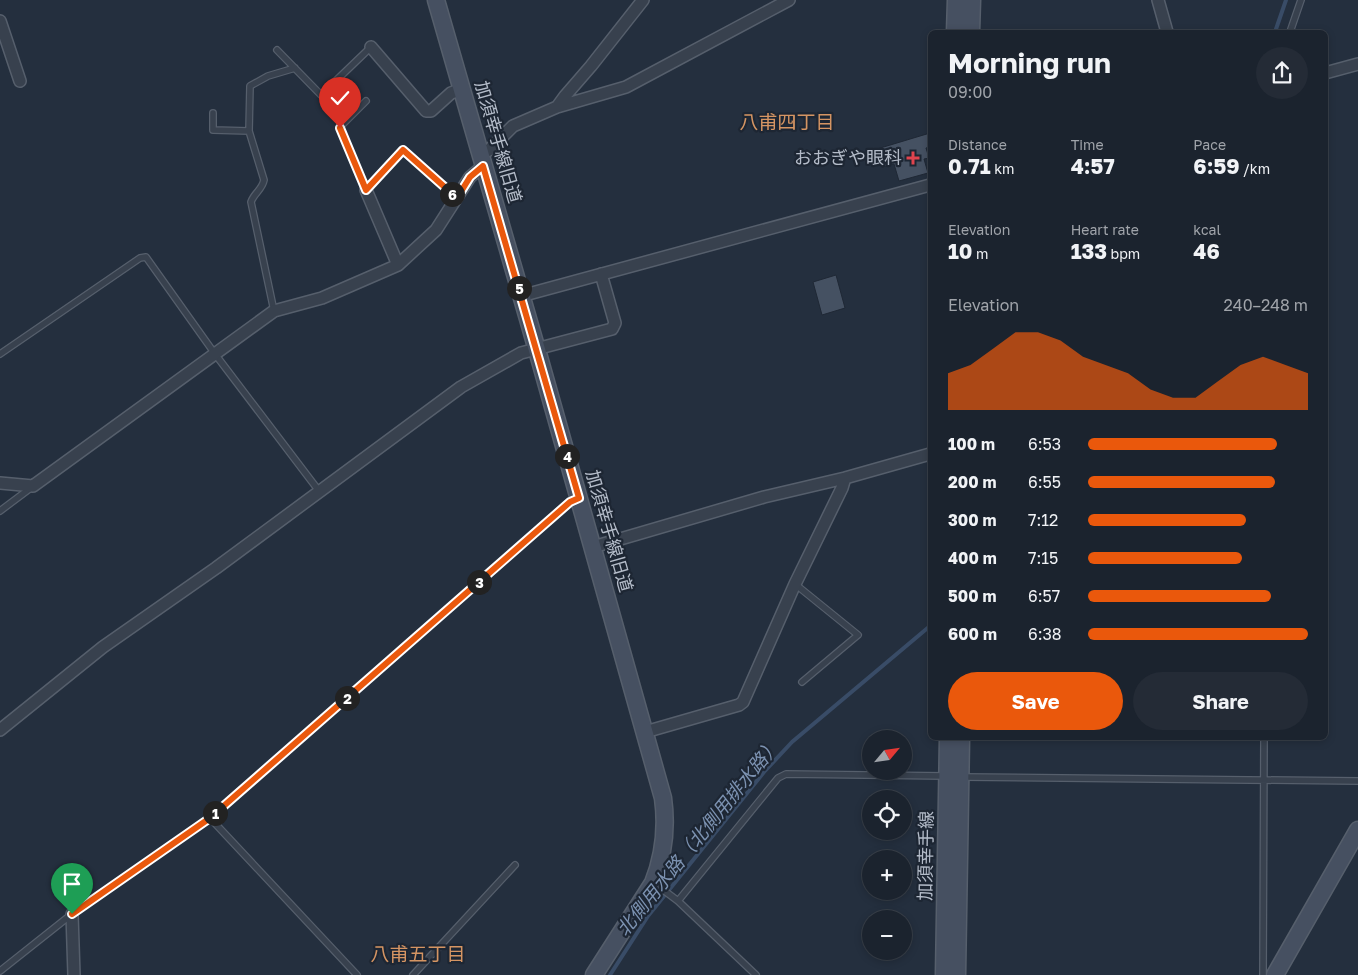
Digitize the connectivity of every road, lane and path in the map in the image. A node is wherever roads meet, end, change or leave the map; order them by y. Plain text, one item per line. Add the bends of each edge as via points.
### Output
1 (436, 0) edge
2 (642, 0) edge
3 (789, 0) edge
4 (956, 0) edge
5 (972, 0) edge
6 (1158, 0) edge
7 (1301, 0) edge
8 (0, 21) edge
9 (956, 30) edge
10 (972, 30) edge
11 (1166, 30) edge
12 (1291, 30) edge
13 (371, 47) joint
14 (277, 50) dead end
15 (1358, 64) edge
16 (295, 68) junction
17 (1328, 72) edge
18 (20, 81) dead end
19 (462, 89) junction
20 (366, 101) dead end
21 (557, 107) junction
22 (214, 114) dead end
23 (249, 131) junction
24 (482, 160) junction
25 (928, 186) edge
26 (366, 190) junction
27 (457, 198) junction
28 (398, 265) junction
29 (601, 274) junction
30 (521, 296) junction
31 (274, 311) junction
32 (537, 350) junction
33 (0, 354) edge
34 (215, 354) junction
35 (928, 455) edge
36 (845, 478) junction
37 (0, 483) edge
38 (33, 486) junction
39 (319, 491) junction
40 (579, 498) junction
41 (0, 511) edge
42 (593, 548) junction
43 (795, 584) junction
44 (802, 682) dead end
45 (0, 730) edge
46 (645, 732) junction
47 (948, 740) edge
48 (961, 740) edge
49 (1264, 740) edge
50 (954, 776) junction
51 (1265, 780) junction
52 (1358, 781) edge
53 (210, 818) junction
54 (1358, 830) edge
55 (515, 865) dead end
56 (657, 885) junction
57 (678, 902) junction
58 (72, 914) junction
59 (0, 971) edge
60 (74, 975) edge
61 (357, 975) edge
62 (413, 975) edge
63 (594, 975) edge
64 (756, 975) edge
65 (944, 975) edge
66 (958, 975) edge
67 (1263, 975) edge
68 (1276, 975) edge

1 - 19 street, 加須幸手線旧道
2 - 21 street
3 - 21 street via 626,87
4 - 9 street
5 - 10 street
6 - 11 street
7 - 12 lane
8 - 18 street
13 - 16 lane via 321,95
13 - 19 street via 426,111 431,111
14 - 16 lane
15 - 17 street
16 - 23 lane via 268,76 250,86
19 - 24 street, 加須幸手線旧道
20 - 26 lane via 340,128
21 - 24 street via 513,126
22 - 23 lane via 213,130
23 - 31 lane via 264,180 251,202
24 - 27 street
24 - 30 street, 加須幸手線旧道
25 - 29 street
26 - 27 lane via 403,150
26 - 28 street
27 - 28 street via 436,230
28 - 31 street via 322,298
29 - 30 street
29 - 32 street via 615,323 612,329
30 - 32 street, 加須幸手線旧道
31 - 34 street
32 - 39 street via 521,353 461,387
32 - 40 street, 加須幸手線旧道
33 - 34 lane via 101,283 146,257
34 - 38 street
34 - 39 lane
35 - 36 street
36 - 42 street via 764,496
36 - 43 street
37 - 38 street
38 - 41 lane
39 - 45 street via 103,647
40 - 42 street, 加須幸手線旧道
40 - 53 lane via 562,508
42 - 46 street, 加須幸手線旧道
43 - 44 lane via 858,635
43 - 46 street via 743,702
46 - 56 street, 加須幸手線旧道 via 665,812
47 - 50 street, 加須幸手線
48 - 50 street, 加須幸手線
49 - 51 lane
50 - 51 lane
50 - 57 lane via 786,774 778,778
50 - 65 street, 加須幸手線
50 - 66 street, 加須幸手線
51 - 52 lane
51 - 67 lane
53 - 58 lane
53 - 61 lane
54 - 68 street
55 - 62 lane
56 - 57 lane
56 - 63 street, 加須幸手線旧道
57 - 64 lane
58 - 59 lane
58 - 60 street

